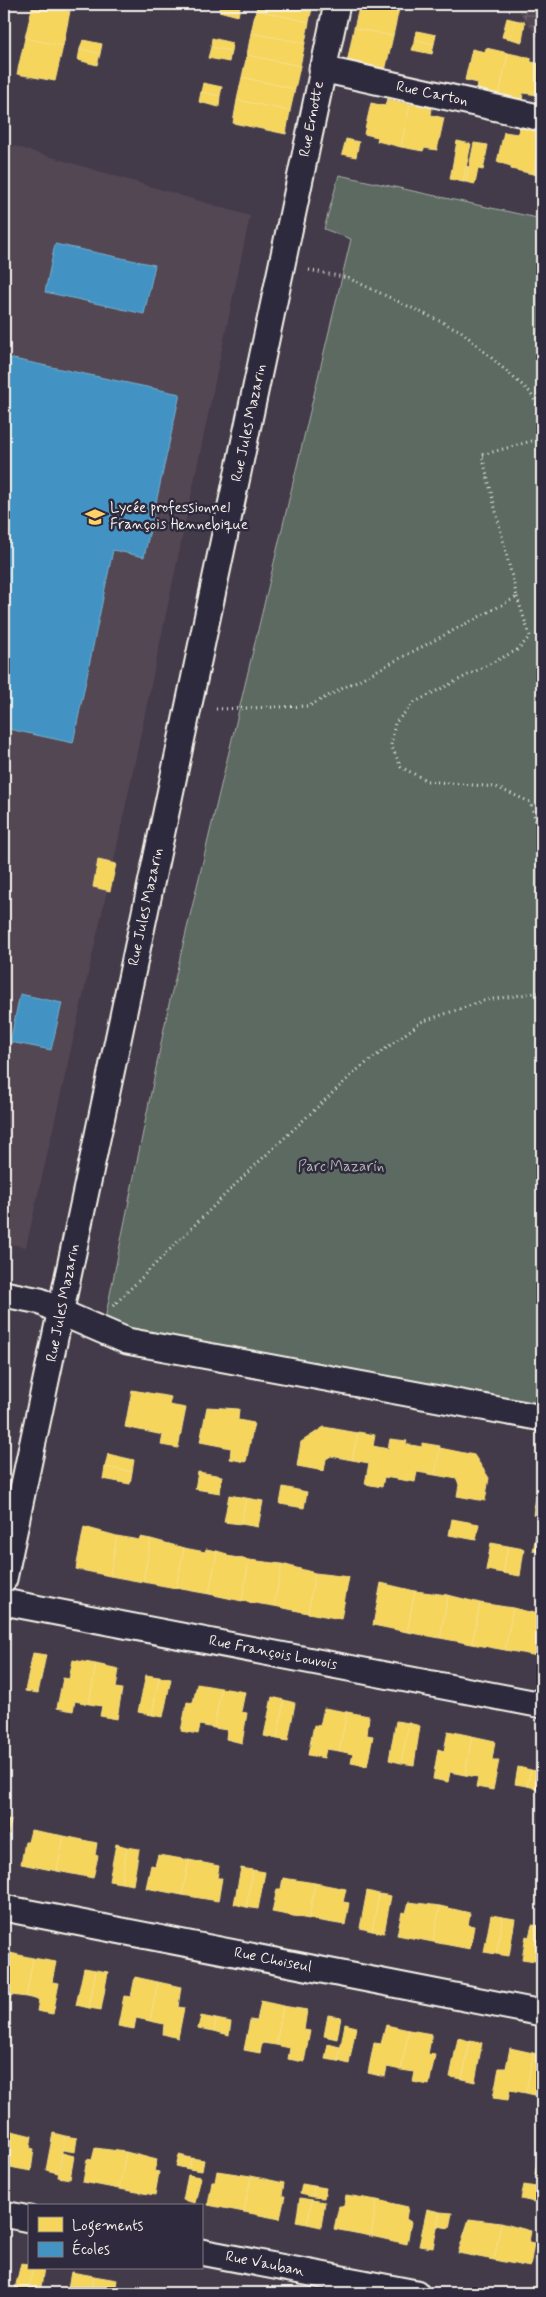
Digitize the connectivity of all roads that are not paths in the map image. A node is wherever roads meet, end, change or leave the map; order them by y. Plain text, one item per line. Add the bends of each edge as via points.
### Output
1 (337, 4) edge
2 (322, 69) junction
3 (542, 118) edge
4 (289, 235) joint
5 (4, 1294) edge
6 (62, 1314) junction
7 (542, 1418) edge
8 (4, 1579) edge
9 (4, 1602) edge
10 (542, 1705) edge
11 (4, 1908) edge
12 (542, 2013) edge
13 (4, 2214) edge
14 (28, 2219) edge
15 (202, 2252) edge
16 (416, 2293) edge

1 - 2 street, Rue Ernotte
2 - 3 street, Rue Carton
2 - 4 street, Rue Ernotte
4 - 6 street, Rue Jules Mazarin
5 - 6 street via 40,1301
6 - 7 street via 127,1341
6 - 8 street, Rue Jules Mazarin
9 - 10 street, Rue François Louvois
11 - 12 street, Rue Choiseul
13 - 14 street
15 - 16 street, Rue Vauban

